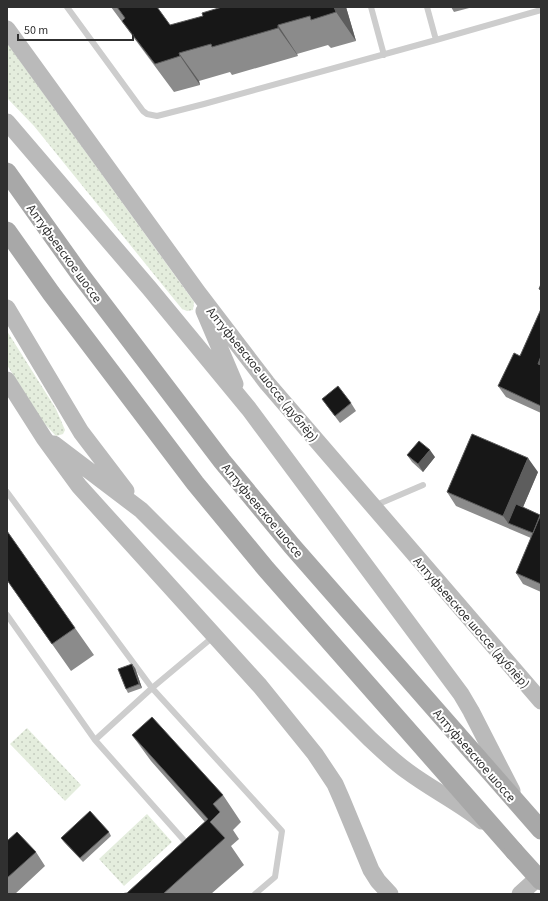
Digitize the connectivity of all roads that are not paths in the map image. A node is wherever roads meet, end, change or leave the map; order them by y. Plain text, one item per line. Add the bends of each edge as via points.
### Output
1 (67, 7) edge
2 (371, 7) edge
3 (426, 7) edge
4 (541, 10) edge
5 (7, 29) edge
6 (436, 40) junction
7 (384, 55) junction
8 (7, 122) edge
9 (7, 172) edge
10 (7, 231) edge
11 (181, 269) junction
12 (7, 308) edge
13 (165, 308) junction
14 (222, 352) junction
15 (7, 380) edge
16 (280, 399) junction
17 (249, 409) junction
18 (71, 415) junction
19 (30, 417) junction
20 (95, 475) junction
21 (423, 485) dead end
22 (7, 492) edge
23 (373, 507) junction
24 (149, 517) junction
25 (124, 536) junction
26 (7, 615) edge
27 (214, 636) junction
28 (152, 688) junction
29 (541, 702) edge
30 (95, 740) junction
31 (524, 812) junction
32 (540, 829) edge
33 (501, 837) junction
34 (185, 852) edge
35 (367, 863) junction
36 (541, 874) edge
37 (541, 881) edge
38 (255, 894) edge
39 (372, 894) edge
40 (390, 894) edge
41 (520, 894) edge

1 - 7 lane via 143,111 152,116
2 - 7 lane
3 - 6 lane
4 - 6 lane
5 - 11 main road, Алтуфьевское шоссе (дублёр)
6 - 7 lane
8 - 13 main road
9 - 31 main road, Алтуфьевское шоссе via 79,273 222,461 292,546
10 - 33 main road via 162,442 210,501 266,569
11 - 14 main road via 202,306
11 - 16 main road, Алтуфьевское шоссе (дублёр)
12 - 18 main road
13 - 14 main road
13 - 17 main road
14 - 16 main road
14 - 17 main road via 237,389
15 - 19 main road
16 - 23 main road, Алтуфьевское шоссе (дублёр)
17 - 31 main road via 461,694
18 - 20 main road
18 - 24 main road via 98,456
19 - 20 main road via 52,441
19 - 25 main road via 74,480
20 - 24 main road
20 - 25 main road via 112,519
21 - 23 lane
22 - 28 lane
23 - 29 main road, Алтуфьевское шоссе (дублёр)
24 - 33 main road via 393,760 472,813
25 - 27 main road
26 - 30 lane
27 - 28 lane
27 - 35 main road via 282,712 326,770 342,800
28 - 30 lane
28 - 38 lane via 282,831 275,877
30 - 34 lane via 190,847
31 - 32 main road, Алтуфьевское шоссе
33 - 37 main road, bridge
35 - 39 main road
35 - 40 main road
36 - 41 main road

